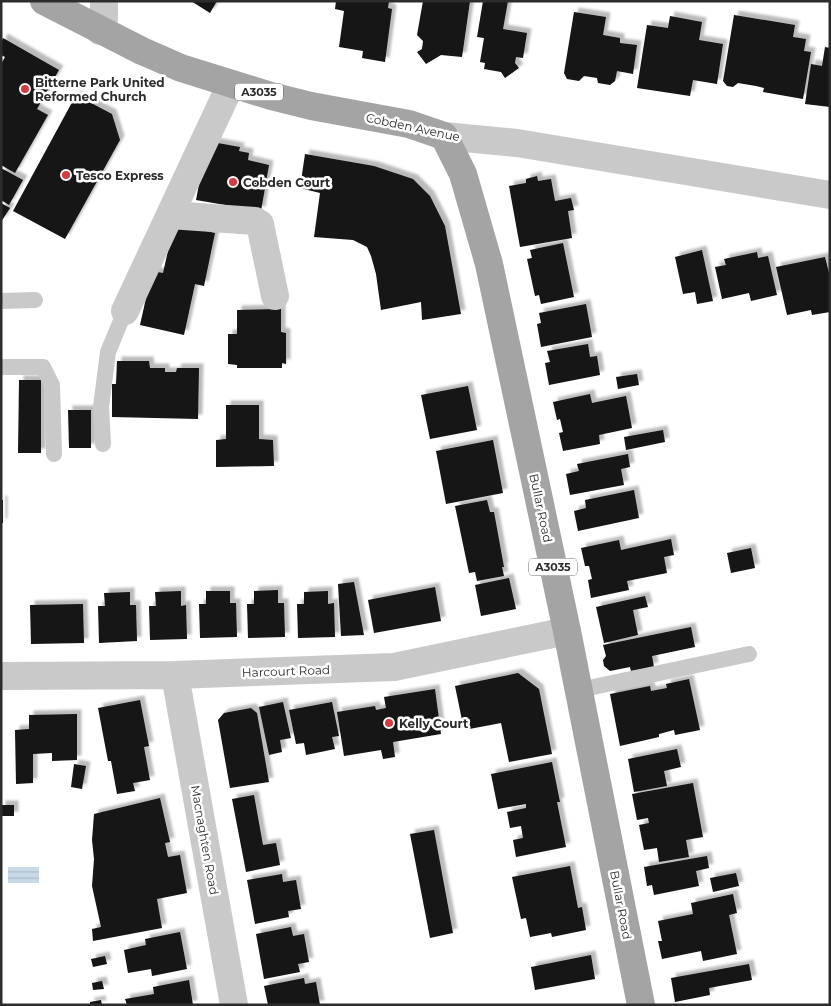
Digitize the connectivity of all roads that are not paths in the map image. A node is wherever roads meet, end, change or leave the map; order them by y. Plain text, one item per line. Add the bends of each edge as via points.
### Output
1 (44, 1) edge
2 (104, 1) edge
3 (100, 30) junction
4 (231, 84) junction
5 (444, 136) junction
6 (830, 195) edge
7 (170, 215) junction
8 (275, 296) dead end
9 (35, 300) dead end
10 (1, 301) edge
11 (125, 311) joint
12 (1, 368) edge
13 (103, 444) dead end
14 (54, 454) dead end
15 (567, 631) junction
16 (749, 654) dead end
17 (176, 675) junction
18 (1, 676) edge
19 (579, 690) junction
20 (234, 1005) edge
21 (641, 1005) edge

1 - 3 main road, Cobden Avenue / A3035
2 - 3 street
3 - 4 main road, Cobden Avenue / A3035 via 181,68
4 - 5 main road, Cobden Avenue / A3035 via 311,106 409,124
4 - 7 street
5 - 6 street, Cobden Avenue via 517,143
5 - 15 main road, Bullar Road / A3035 via 463,174 489,264
7 - 8 street via 260,224
7 - 11 street
9 - 10 lane
11 - 13 lane via 108,352 102,407
12 - 14 lane via 43,367 52,385
15 - 17 street, Harcourt Road via 394,667
15 - 19 main road, Bullar Road / A3035
16 - 19 lane
17 - 18 street, Harcourt Road
17 - 20 street, Macnaghten Road
19 - 21 main road, Bullar Road / A3035

